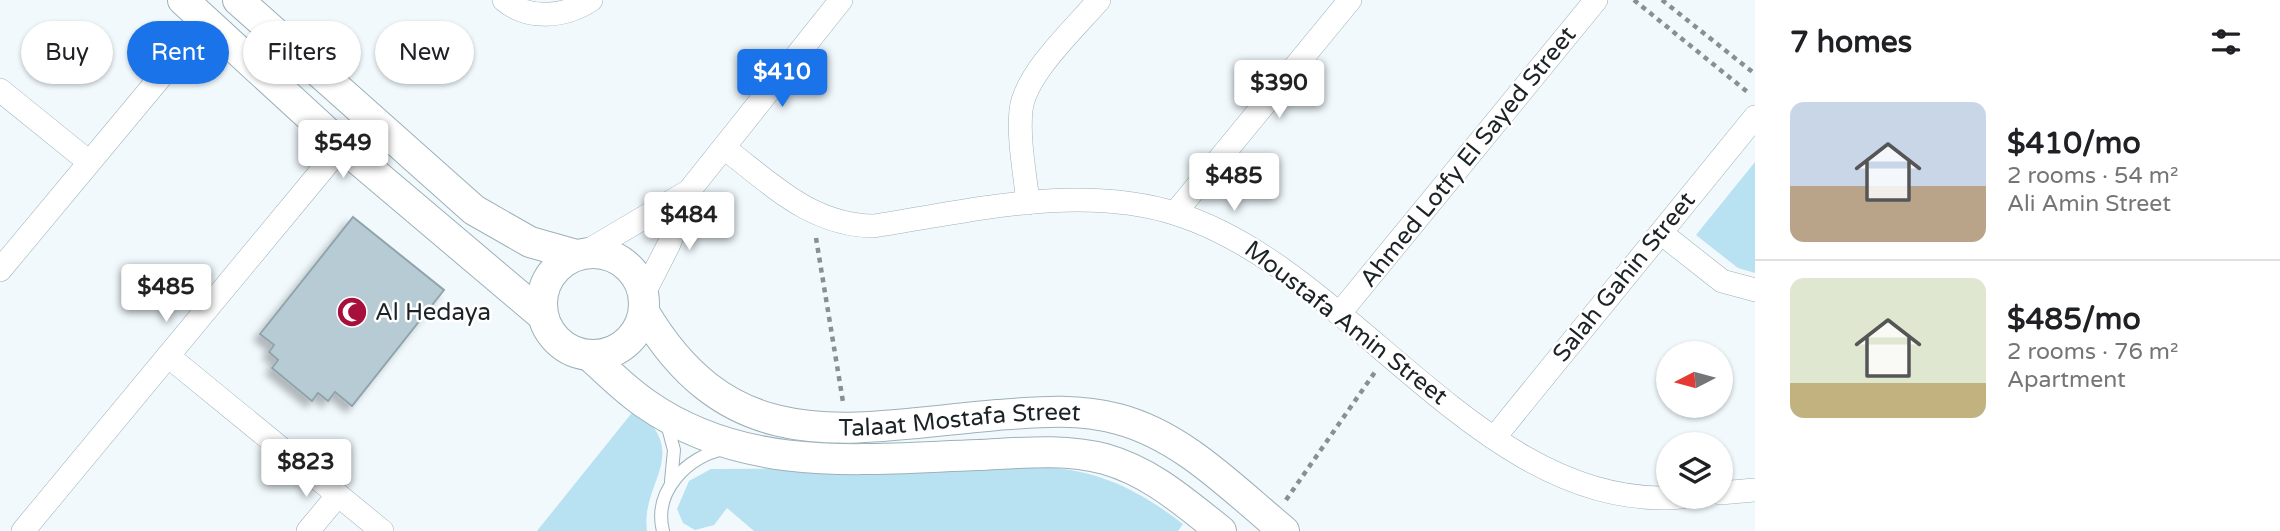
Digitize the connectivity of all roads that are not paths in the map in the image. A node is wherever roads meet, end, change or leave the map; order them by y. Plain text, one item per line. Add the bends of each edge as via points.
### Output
1 (183, 0) edge
2 (238, 0) edge
3 (504, 0) edge
4 (591, 0) edge
5 (841, 0) edge
6 (1099, 0) edge
7 (1350, 0) edge
8 (1596, 0) edge
9 (208, 20) junction
10 (0, 90) edge
11 (1755, 117) edge
12 (342, 146) junction
13 (724, 148) junction
14 (89, 162) junction
15 (689, 191) junction
16 (1028, 203) junction
17 (1175, 213) junction
18 (1661, 233) junction
19 (580, 254) junction
20 (0, 270) edge
21 (1755, 290) edge
22 (644, 303) junction
23 (1339, 314) junction
24 (543, 316) junction
25 (168, 356) junction
26 (590, 356) junction
27 (665, 416) junction
28 (1494, 438) junction
29 (733, 446) junction
30 (670, 485) junction
31 (1755, 490) edge
32 (1733, 493) edge
33 (338, 495) junction
34 (1656, 497) edge
35 (1278, 526) edge
36 (23, 531) edge
37 (308, 531) edge
38 (382, 531) edge
39 (663, 531) edge
40 (1220, 531) edge

1 - 9 street
2 - 19 street via 474,210 530,242
3 - 4 street via 529,12 550,15
5 - 13 street
6 - 16 street via 1038,73 1024,97 1021,124
7 - 17 street
8 - 23 street, Ahmed Lotfy El Sayed Street
9 - 12 street
9 - 14 street
10 - 14 street
11 - 18 street, Salah Gahin Street
12 - 24 street
12 - 25 street
13 - 15 street
13 - 16 street, Moustafa Amin Street via 831,222 874,226
14 - 20 street
15 - 19 street
15 - 22 street
16 - 17 street, Moustafa Amin Street via 1109,202
17 - 23 street, Moustafa Amin Street via 1237,239
18 - 21 street via 1721,281
18 - 28 street, Salah Gahin Street
19 - 22 street via 600,252 628,266
19 - 24 street via 563,262 548,279
22 - 26 street via 638,330 625,345
22 - 35 street, Talaat Mostafa Street via 664,346 687,372 743,410 775,421 848,428 1048,411 1096,414 1143,427 1175,444
23 - 28 street, Moustafa Amin Street
24 - 26 street via 560,343
25 - 33 street
25 - 36 street
26 - 27 street, Talaat Mostafa Street via 628,391
27 - 29 street, Talaat Mostafa Street
27 - 30 lane via 674,450
28 - 34 street, Moustafa Amin Street via 1530,462 1579,484
29 - 30 lane via 698,459
29 - 40 street, Talaat Mostafa Street via 824,460 1079,454 1129,467 1152,479
30 - 39 lane via 661,506
31 - 32 street
33 - 37 street
33 - 38 street

